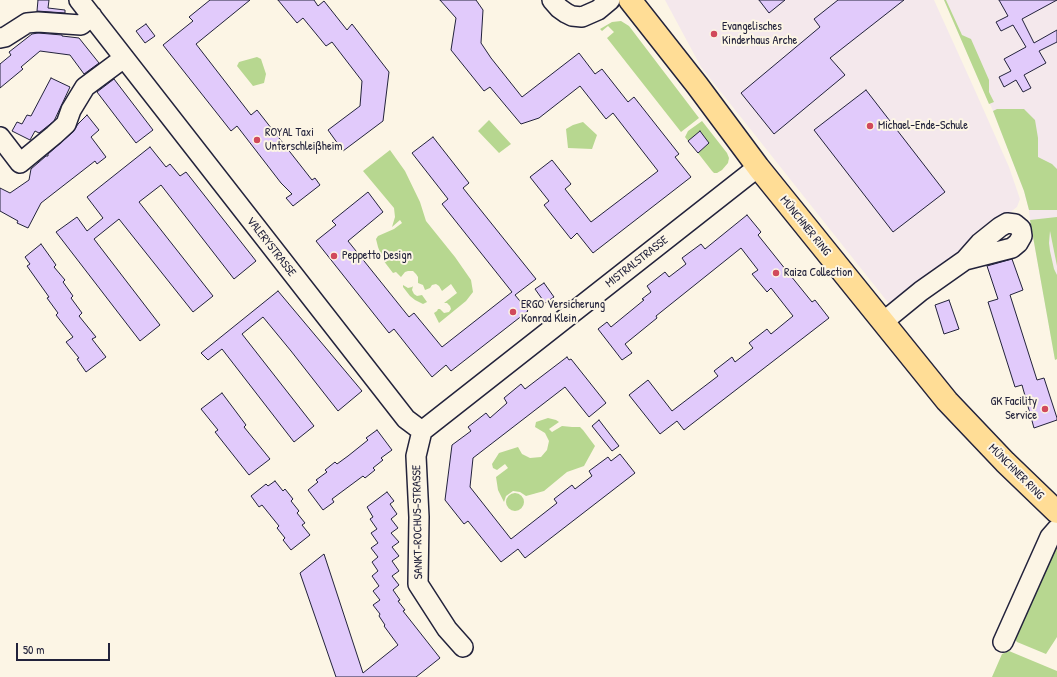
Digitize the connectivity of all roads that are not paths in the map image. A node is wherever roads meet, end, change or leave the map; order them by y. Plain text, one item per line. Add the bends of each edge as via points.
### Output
1 (79, 0) edge
2 (552, 0) edge
3 (610, 0) edge
4 (630, 0) edge
5 (92, 16) junction
6 (0, 38) edge
7 (124, 58) junction
8 (0, 137) edge
9 (758, 167) junction
10 (965, 260) dead end
11 (882, 322) junction
12 (422, 431) junction
13 (1057, 512) edge
14 (1057, 529) edge
15 (1003, 642) dead end
16 (463, 647) dead end

1 - 5 street, VALERYSTRASSE
2 - 3 street via 566,14 582,17 598,10
4 - 9 main road, MÜNCHNER RING
5 - 6 street via 81,24 27,23 5,38
5 - 7 street, VALERYSTRASSE
7 - 8 street via 85,87 66,124 20,163
7 - 12 street, VALERYSTRASSE via 406,419
9 - 11 main road, MÜNCHNER RING
9 - 12 street, MISTRALSTRASSE
10 - 11 street
11 - 13 main road, MÜNCHNER RING via 947,401
12 - 16 street, SANKT-ROCHUS-STRASSE via 416,456 419,517 418,584 447,629
14 - 15 street via 1050,537

